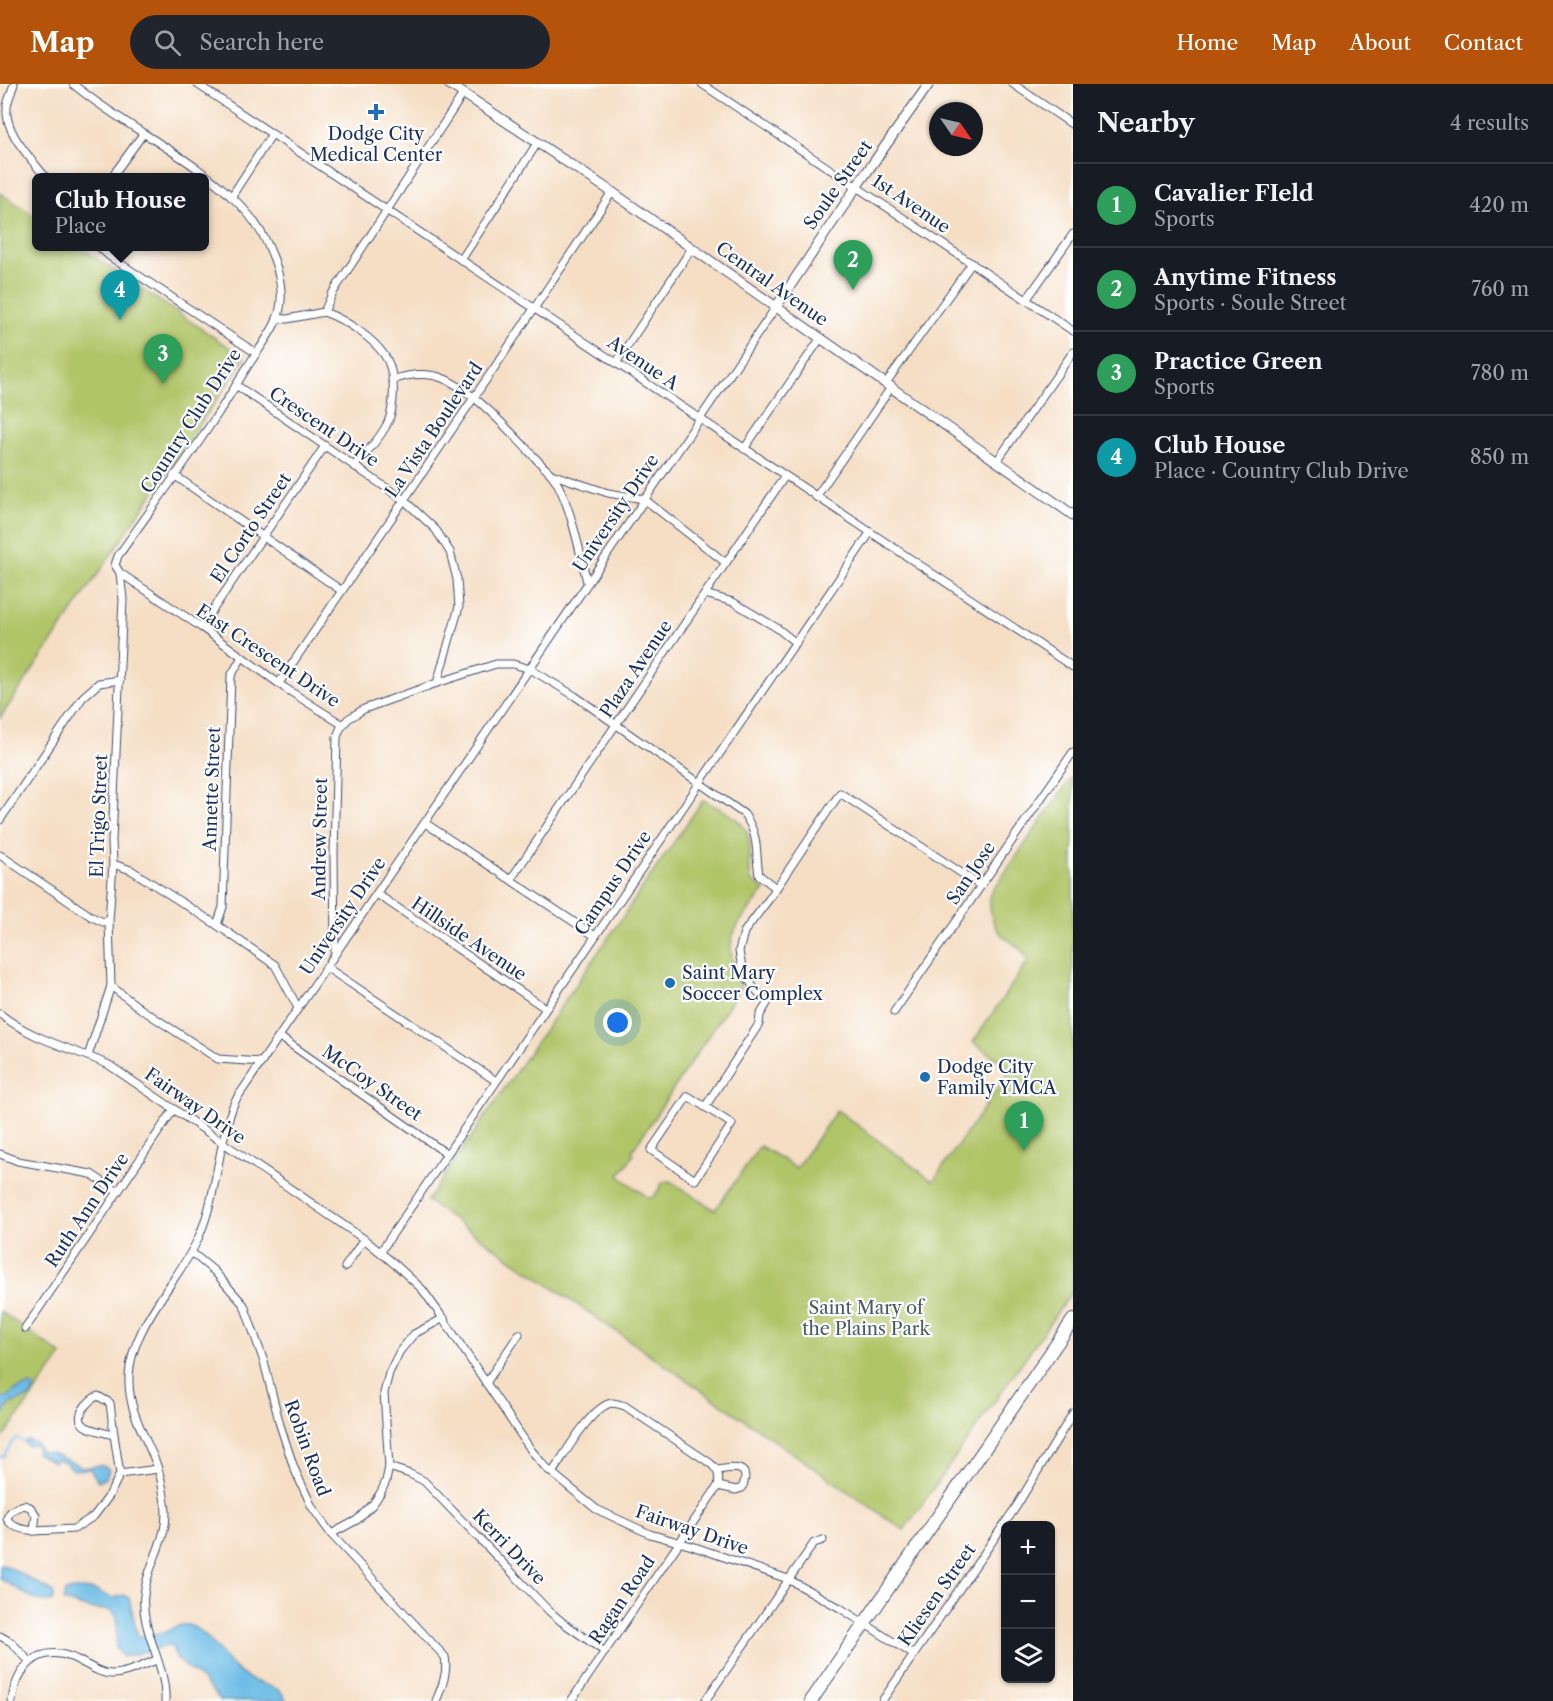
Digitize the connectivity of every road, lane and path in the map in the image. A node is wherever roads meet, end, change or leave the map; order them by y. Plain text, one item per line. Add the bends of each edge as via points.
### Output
1 (73, 84) edge
2 (197, 84) edge
3 (449, 84) edge
4 (702, 84) edge
5 (929, 84) edge
6 (1013, 84) edge
7 (12, 85) edge
8 (464, 94) junction
9 (10, 125) junction
10 (1073, 125) edge
11 (0, 127) edge
12 (143, 134) junction
13 (272, 134) junction
14 (538, 142) junction
15 (43, 173) edge
16 (114, 173) edge
17 (202, 173) edge
18 (209, 179) edge
19 (857, 186) junction
20 (612, 192) junction
21 (231, 198) junction
22 (387, 210) junction
23 (1073, 234) edge
24 (692, 248) junction
25 (104, 251) edge
26 (461, 260) junction
27 (972, 263) junction
28 (1027, 299) junction
29 (776, 306) junction
30 (534, 308) junction
31 (324, 312) junction
32 (277, 318) junction
33 (1073, 331) edge
34 (820, 339) junction
35 (1073, 352) edge
36 (256, 353) junction
37 (616, 363) junction
38 (392, 380) junction
39 (236, 385) junction
40 (889, 385) junction
41 (474, 398) junction
42 (699, 418) junction
43 (325, 446) junction
44 (744, 449) junction
45 (997, 462) junction
46 (354, 466) junction
47 (551, 474) junction
48 (174, 475) junction
49 (785, 476) junction
50 (816, 497) junction
51 (644, 499) junction
52 (404, 500) junction
53 (1073, 515) edge
54 (870, 533) junction
55 (264, 537) junction
56 (726, 563) junction
57 (120, 573) junction
58 (587, 582) junction
59 (342, 591) junction
60 (705, 594) junction
61 (201, 627) junction
62 (796, 643) junction
63 (242, 657) junction
64 (1073, 667) edge
65 (530, 669) junction
66 (120, 680) junction
67 (279, 683) junction
68 (437, 683) junction
69 (343, 725) junction
70 (616, 726) junction
71 (1073, 752) edge
72 (700, 782) junction
73 (0, 820) edge
74 (425, 823) junction
75 (0, 855) edge
76 (113, 864) junction
77 (511, 879) junction
78 (981, 886) junction
79 (776, 888) junction
80 (376, 894) junction
81 (109, 921) junction
82 (217, 925) junction
83 (595, 936) junction
84 (335, 954) junction
85 (326, 967) junction
86 (111, 986) junction
87 (298, 1008) junction
88 (545, 1008) junction
89 (894, 1012) dead end
90 (0, 1014) edge
91 (280, 1037) junction
92 (88, 1056) junction
93 (262, 1062) junction
94 (496, 1081) junction
95 (705, 1107) junction
96 (174, 1109) junction
97 (222, 1143) junction
98 (447, 1154) junction
99 (1, 1156) edge
100 (118, 1192) junction
101 (364, 1239) junction
102 (381, 1251) junction
103 (191, 1252) junction
104 (345, 1267) dead end
105 (444, 1318) junction
106 (1073, 1320) edge
107 (25, 1329) dead end
108 (519, 1334) dead end
109 (486, 1383) junction
110 (1073, 1413) edge
111 (114, 1435) junction
112 (389, 1467) junction
113 (158, 1470) junction
114 (718, 1470) junction
115 (552, 1473) junction
116 (120, 1474) junction
117 (718, 1486) junction
118 (34, 1530) junction
119 (331, 1534) junction
120 (823, 1540) dead end
121 (679, 1543) junction
122 (788, 1579) junction
123 (865, 1623) junction
124 (0, 1636) edge
125 (605, 1652) junction
126 (914, 1655) junction
127 (157, 1660) junction
128 (30, 1662) junction
129 (12, 1701) edge
130 (165, 1701) edge
131 (436, 1701) edge
132 (571, 1701) edge
133 (705, 1701) edge
134 (811, 1701) edge
135 (882, 1701) edge

1 - 12 street
2 - 13 street, Avenue A
3 - 8 street, Central Avenue
4 - 19 street, 1st Avenue
5 - 19 street, Soule Street
6 - 10 street
7 - 9 street via 7,105
8 - 14 street, Central Avenue
8 - 22 street
9 - 11 street
9 - 15 street
12 - 16 street
12 - 17 street
13 - 21 street
13 - 22 street, Avenue A
14 - 20 street, Central Avenue
14 - 26 street
18 - 21 street
19 - 27 street, 1st Avenue
19 - 29 street, Soule Street
20 - 24 street, Central Avenue
20 - 30 street, La Vista Boulevard
21 - 32 street via 242,207 269,247 279,274
22 - 26 street, Avenue A
22 - 31 street
23 - 28 street
24 - 29 street, Central Avenue
24 - 37 street
25 - 36 street, Country Club Drive
26 - 30 street, Avenue A
27 - 28 street, 1st Avenue
27 - 40 street
28 - 33 street, 1st Avenue
29 - 34 street, Central Avenue
29 - 42 street, University Drive
30 - 37 street, Avenue A
30 - 41 street, La Vista Boulevard
31 - 32 street
31 - 38 street via 340,317 368,338 384,354
32 - 36 street
34 - 40 street, Central Avenue
34 - 44 street
35 - 45 street
36 - 39 street, Country Club Drive
37 - 42 street, Avenue A
38 - 41 street via 404,376 441,377
38 - 46 street via 392,411 387,425
39 - 43 street, Crescent Drive
39 - 48 street, Country Club Drive
40 - 45 street, Central Avenue
40 - 50 street
41 - 47 street
41 - 52 street, La Vista Boulevard
42 - 44 street, Avenue A
42 - 51 street, University Drive
43 - 46 street, Crescent Drive
43 - 55 street, El Corto Street
44 - 49 street, Avenue A
45 - 53 street, Central Avenue
46 - 52 street, Crescent Drive
47 - 51 street via 608,493
47 - 58 street via 565,502
48 - 55 street
48 - 57 street, Country Club Drive via 118,556 115,565
49 - 50 street, Avenue A
49 - 56 street, Plaza Avenue
50 - 54 street, Avenue A
51 - 56 street
51 - 58 street, University Drive
52 - 59 street, La Vista Boulevard
52 - 68 street, Crescent Drive via 436,530 450,552 457,579 459,607
54 - 62 street, Campus Drive
54 - 64 street, Avenue A
55 - 59 street
55 - 61 street, El Corto Street
56 - 60 street, Plaza Avenue
57 - 61 street, East Crescent Drive
57 - 66 street, El Trigo Street
58 - 65 street, University Drive
59 - 67 street, La Vista Boulevard
60 - 62 street via 733,602
60 - 70 street, Plaza Avenue
61 - 63 street, East Crescent Drive
62 - 72 street, Campus Drive
63 - 67 street, East Crescent Drive
63 - 82 street, Annette Street via 231,676 223,907
65 - 68 street, East Crescent Drive via 496,664
65 - 70 street
65 - 74 street, University Drive
66 - 73 street via 99,683 83,697
66 - 76 street, El Trigo Street
67 - 69 street, East Crescent Drive
68 - 69 street, East Crescent Drive via 364,709
69 - 84 street, Andrew Street via 337,736
70 - 72 street
70 - 77 street, Plaza Avenue
71 - 78 street, San Jose
72 - 79 street via 744,814 753,826 759,876
72 - 83 street, Campus Drive
74 - 77 street
74 - 80 street, University Drive
75 - 81 street via 92,917
76 - 81 street, El Trigo Street
76 - 82 street via 131,870
77 - 83 street
78 - 79 street via 840,793
78 - 89 street, San Jose
79 - 95 street via 744,932 740,951 742,968 768,1002 759,1024
80 - 84 street, University Drive
80 - 88 street, Hillside Avenue
81 - 86 street, El Trigo Street
82 - 87 street via 275,965
83 - 88 street, Campus Drive
84 - 85 street, University Drive
85 - 87 street, University Drive
85 - 94 street
86 - 92 street, El Trigo Street
86 - 93 street via 218,1059
87 - 91 street, University Drive
88 - 94 street, Campus Drive
90 - 92 street, Fairway Drive via 54,1045
91 - 93 street, University Drive
91 - 98 street, McCoy Street
92 - 96 street, Fairway Drive via 109,1065
93 - 97 street, University Drive via 235,1101
94 - 98 street, Campus Drive
95 - 95 street via 732,1124 695,1180 651,1150 688,1096
96 - 97 street, Fairway Drive
96 - 100 street, Ruth Ann Drive
97 - 101 street, Fairway Drive
97 - 103 street, University Drive via 208,1210
98 - 102 street, Campus Drive
99 - 100 street via 92,1174
100 - 107 street, Ruth Ann Drive
101 - 102 street, Fairway Drive
101 - 104 street
102 - 105 street, Fairway Drive via 422,1289
103 - 113 street, University Drive via 144,1327 128,1376 131,1406
103 - 119 street, Robin Road via 214,1270 244,1305 294,1468 312,1507
105 - 109 street, Fairway Drive
105 - 112 street via 414,1334 389,1373 384,1393
106 - 123 highway
108 - 109 street
109 - 115 street, Fairway Drive via 531,1450
110 - 126 street, Kliesen Street via 1016,1507
111 - 111 street via 110,1403 98,1396 91,1398 84,1407 82,1423
111 - 116 street
112 - 119 street via 373,1504 357,1520
112 - 125 street, Kerri Drive via 433,1488 549,1611
113 - 116 street
113 - 127 street, University Drive via 166,1507 164,1533 144,1597
114 - 115 street via 625,1406 609,1403 598,1410
114 - 117 street
114 - 117 street via 739,1468 745,1480 742,1488 736,1490
115 - 121 street, Fairway Drive via 596,1509 632,1527
116 - 118 street via 109,1496 86,1522 74,1529
117 - 121 street, Ragan Road
118 - 118 street via 36,1515 30,1507 24,1505 9,1513 10,1524
119 - 131 street, Robin Road via 445,1657 443,1682
120 - 122 street via 814,1543
121 - 122 street, Fairway Drive
121 - 125 street, Ragan Road
122 - 123 street, Fairway Drive
122 - 133 street
123 - 126 street, Fairway Drive
123 - 134 highway
124 - 128 street
125 - 132 street, Ragan Road
126 - 135 street, Kliesen Street
127 - 128 street via 112,1675 55,1653
127 - 130 street
128 - 129 street via 17,1677

